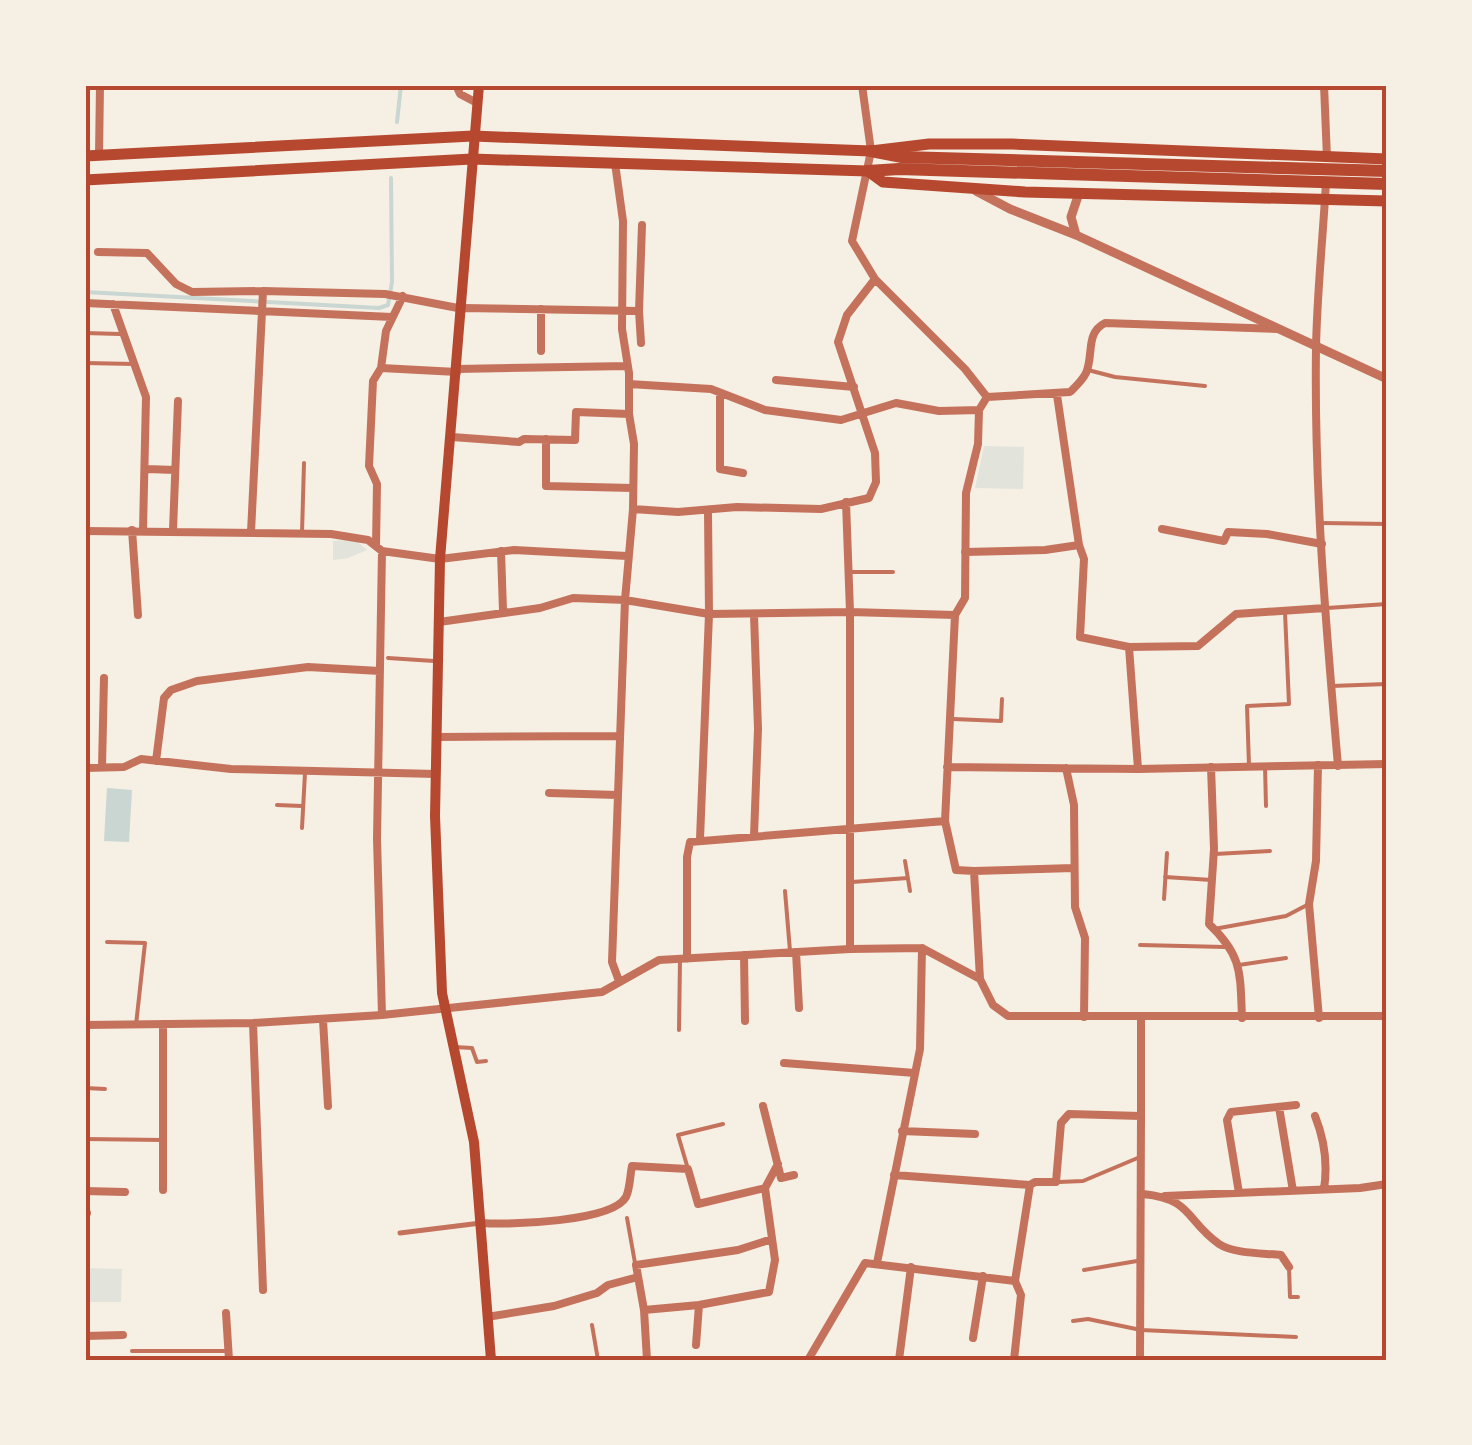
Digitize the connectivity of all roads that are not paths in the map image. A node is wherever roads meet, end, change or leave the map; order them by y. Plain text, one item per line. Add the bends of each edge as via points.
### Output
1 (100, 85) edge
2 (456, 85) edge
3 (479, 85) edge
4 (862, 85) edge
5 (1324, 85) edge
6 (477, 103) junction
7 (472, 136) junction
8 (871, 151) junction
9 (85, 156) edge
10 (99, 156) junction
11 (1327, 156) junction
12 (1387, 158) edge
13 (472, 160) junction
14 (616, 163) junction
15 (1034, 167) junction
16 (868, 171) junction
17 (1387, 172) edge
18 (85, 180) edge
19 (1387, 184) edge
20 (972, 188) junction
21 (1078, 193) junction
22 (1324, 200) junction
23 (1387, 200) edge
24 (642, 224) dead end
25 (1076, 235) junction
26 (98, 252) dead end
27 (875, 279) junction
28 (263, 291) junction
29 (401, 296) junction
30 (85, 303) edge
31 (113, 304) junction
32 (463, 308) junction
33 (542, 309) junction
34 (622, 309) junction
35 (262, 310) junction
36 (639, 310) junction
37 (392, 317) junction
38 (1282, 329) junction
39 (85, 333) edge
40 (124, 334) junction
41 (641, 343) dead end
42 (1316, 346) junction
43 (541, 351) dead end
44 (85, 363) edge
45 (134, 364) junction
46 (628, 366) junction
47 (381, 368) junction
48 (457, 370) junction
49 (1088, 370) junction
50 (1387, 378) edge
51 (776, 380) dead end
52 (629, 384) junction
53 (1205, 386) dead end
54 (854, 387) junction
55 (720, 393) junction
56 (1058, 395) junction
57 (987, 397) junction
58 (178, 401) dead end
59 (979, 410) junction
60 (630, 414) junction
61 (864, 414) junction
62 (452, 437) junction
63 (546, 439) junction
64 (304, 462) dead end
65 (147, 469) junction
66 (175, 470) junction
67 (743, 473) dead end
68 (633, 488) junction
69 (846, 502) junction
70 (633, 508) junction
71 (708, 512) junction
72 (1321, 523) junction
73 (1387, 524) edge
74 (1162, 529) dead end
75 (132, 530) junction
76 (143, 530) junction
77 (173, 530) junction
78 (85, 531) edge
79 (251, 532) junction
80 (302, 534) junction
81 (1322, 544) junction
82 (1079, 546) junction
83 (379, 548) junction
84 (501, 551) junction
85 (966, 552) junction
86 (626, 556) junction
87 (440, 560) junction
88 (848, 572) junction
89 (893, 572) dead end
90 (624, 600) junction
91 (1387, 604) edge
92 (1325, 608) junction
93 (503, 611) junction
94 (850, 612) junction
95 (1285, 612) junction
96 (709, 614) junction
97 (754, 615) junction
98 (955, 615) junction
99 (138, 616) dead end
100 (439, 622) junction
101 (1129, 647) junction
102 (388, 658) dead end
103 (438, 661) junction
104 (380, 671) junction
105 (104, 678) dead end
106 (1387, 684) edge
107 (1331, 686) junction
108 (1002, 699) dead end
109 (950, 720) junction
110 (620, 736) junction
111 (436, 737) junction
112 (156, 760) junction
113 (1387, 764) edge
114 (947, 766) junction
115 (1248, 766) junction
116 (1265, 766) junction
117 (1318, 766) junction
118 (1338, 766) junction
119 (102, 767) junction
120 (1211, 767) junction
121 (85, 768) edge
122 (1066, 768) junction
123 (1138, 769) junction
124 (305, 770) junction
125 (378, 772) junction
126 (436, 774) junction
127 (549, 793) dead end
128 (618, 795) junction
129 (276, 805) dead end
130 (304, 806) junction
131 (1266, 806) dead end
132 (946, 822) junction
133 (848, 827) junction
134 (302, 828) dead end
135 (754, 836) junction
136 (700, 840) junction
137 (1270, 851) dead end
138 (1167, 853) dead end
139 (1214, 854) junction
140 (905, 860) dead end
141 (1073, 868) junction
142 (974, 871) junction
143 (1166, 877) junction
144 (908, 878) junction
145 (1212, 880) junction
146 (849, 882) junction
147 (785, 891) dead end
148 (910, 891) dead end
149 (1164, 899) dead end
150 (1309, 904) junction
151 (1214, 929) junction
152 (107, 942) dead end
153 (1140, 945) dead end
154 (1229, 947) junction
155 (922, 948) junction
156 (850, 949) junction
157 (793, 952) junction
158 (744, 955) junction
159 (1286, 958) dead end
160 (684, 959) junction
161 (1239, 965) junction
162 (980, 979) junction
163 (618, 981) junction
164 (446, 1008) junction
165 (799, 1008) dead end
166 (382, 1015) junction
167 (1387, 1016) edge
168 (1084, 1017) junction
169 (1141, 1018) junction
170 (1242, 1018) junction
171 (1320, 1018) junction
172 (322, 1020) junction
173 (746, 1021) dead end
174 (252, 1023) junction
175 (163, 1024) junction
176 (85, 1025) edge
177 (136, 1025) junction
178 (679, 1030) dead end
179 (454, 1046) junction
180 (486, 1061) dead end
181 (784, 1063) dead end
182 (915, 1073) junction
183 (1386, 1081) edge
184 (85, 1088) edge
185 (105, 1089) dead end
186 (1296, 1105) dead end
187 (328, 1106) dead end
188 (763, 1106) dead end
189 (1279, 1107) junction
190 (1141, 1116) junction
191 (1315, 1116) dead end
192 (723, 1124) dead end
193 (902, 1131) junction
194 (975, 1134) dead end
195 (85, 1138) edge
196 (163, 1140) junction
197 (1140, 1157) junction
198 (778, 1164) junction
199 (688, 1169) junction
200 (794, 1175) dead end
201 (894, 1175) junction
202 (1056, 1182) junction
203 (1387, 1184) edge
204 (1030, 1185) junction
205 (766, 1188) junction
206 (163, 1190) dead end
207 (1324, 1190) junction
208 (85, 1191) edge
209 (1292, 1191) junction
210 (125, 1192) dead end
211 (1239, 1193) junction
212 (1143, 1194) junction
213 (1165, 1196) junction
214 (627, 1218) dead end
215 (482, 1223) junction
216 (400, 1233) dead end
217 (772, 1239) junction
218 (1142, 1260) junction
219 (877, 1262) junction
220 (636, 1265) junction
221 (1290, 1266) joint
222 (911, 1267) junction
223 (1084, 1270) dead end
224 (983, 1276) junction
225 (638, 1277) junction
226 (1015, 1280) junction
227 (264, 1290) dead end
228 (1298, 1297) dead end
229 (700, 1305) junction
230 (644, 1310) junction
231 (226, 1314) dead end
232 (488, 1317) junction
233 (1073, 1321) dead end
234 (592, 1325) dead end
235 (1141, 1330) junction
236 (85, 1336) edge
237 (123, 1336) dead end
238 (1296, 1337) dead end
239 (973, 1338) dead end
240 (696, 1345) dead end
241 (132, 1352) dead end
242 (229, 1355) edge
243 (491, 1360) edge
244 (598, 1360) edge
245 (646, 1360) edge
246 (808, 1360) edge
247 (899, 1360) edge
248 (1014, 1360) edge
249 (1140, 1360) edge

1 - 10 street
2 - 6 street
3 - 6 main road
4 - 8 street
5 - 11 street
6 - 7 main road
7 - 8 highway
7 - 10 highway
7 - 13 main road
8 - 11 highway via 1012,144
8 - 15 highway
8 - 16 street
9 - 10 highway
11 - 12 highway
11 - 22 street
13 - 14 highway
13 - 18 highway
13 - 32 main road
14 - 16 highway
14 - 34 street
15 - 16 highway
15 - 17 highway
15 - 19 highway
16 - 20 highway via 883,182
16 - 27 street via 852,241
20 - 21 highway
20 - 25 street
21 - 22 highway
21 - 25 street
22 - 23 highway
22 - 42 street
24 - 36 street
25 - 38 street
26 - 28 street via 147,253 192,292
27 - 54 street via 847,316 838,342
27 - 57 street
28 - 29 street
28 - 35 street
29 - 32 street
29 - 37 street
30 - 31 street
31 - 35 street
31 - 40 street
32 - 33 street
32 - 48 main road
33 - 34 street
33 - 43 street
34 - 36 street
34 - 46 street
35 - 37 street
35 - 79 street
36 - 41 street
37 - 47 street
38 - 42 street
38 - 49 street via 1105,323 1092,334
39 - 40 lane
40 - 45 street
42 - 50 street
42 - 72 street
44 - 45 lane
45 - 65 street via 146,397
46 - 48 street
46 - 52 street
47 - 48 street
47 - 83 street via 373,381 369,466 377,484
48 - 62 main road
49 - 53 lane
49 - 56 street via 1070,392
51 - 54 street
52 - 55 street
52 - 60 street
54 - 61 street
55 - 61 street via 765,410 841,420
55 - 67 street via 720,469
56 - 57 street
56 - 82 street
57 - 59 street
58 - 66 street
59 - 61 street via 896,404
59 - 85 street via 966,493
60 - 63 street via 576,412 575,440
60 - 68 street
61 - 69 street via 876,482 869,498
62 - 63 street
62 - 87 main road
63 - 68 street via 546,486
64 - 80 lane
65 - 66 street
65 - 76 street
66 - 77 street
68 - 70 street
69 - 71 street via 821,510
69 - 88 street
70 - 71 street
70 - 86 street
71 - 96 street
72 - 73 lane
72 - 81 street
74 - 81 street via 1224,541 1228,532
75 - 76 street
75 - 78 street
75 - 99 street
76 - 77 street
77 - 79 street
79 - 80 street
80 - 83 street via 368,540
81 - 92 street
82 - 85 street
82 - 101 street via 1080,637
83 - 87 street
83 - 104 street
84 - 86 street
84 - 87 street
84 - 93 street
85 - 98 street via 965,598
86 - 90 street
87 - 100 main road
88 - 89 lane
88 - 94 street
90 - 93 street via 573,598
90 - 96 street
90 - 110 street
91 - 92 lane
92 - 95 street
92 - 107 street
93 - 100 street
94 - 97 street
94 - 98 street
94 - 133 street
95 - 101 street via 1236,614 1198,646
95 - 115 lane via 1289,704 1247,706
96 - 97 street
96 - 136 street
97 - 135 street
98 - 109 street
100 - 103 main road
101 - 123 street
102 - 103 lane
103 - 111 main road
104 - 112 street via 308,667 171,690 164,698
104 - 125 street
105 - 119 street
106 - 107 lane
107 - 118 street
108 - 109 lane via 1001,721
109 - 114 street
110 - 111 street
110 - 128 street
111 - 126 main road
112 - 119 street
112 - 124 street
113 - 118 street
114 - 122 street
114 - 132 street
115 - 116 street
115 - 120 street
116 - 117 street
116 - 131 lane
117 - 118 street
117 - 150 street
119 - 121 street
120 - 123 street
120 - 139 street
122 - 123 street
122 - 141 street via 1074,805
124 - 125 street
124 - 130 lane
125 - 126 street
125 - 166 street
126 - 164 main road
127 - 128 street
128 - 163 street via 612,962
129 - 130 lane
130 - 134 lane
132 - 133 street
132 - 142 street via 956,870
133 - 135 street
133 - 146 street
135 - 136 street
136 - 160 street via 690,842 687,857
137 - 139 lane
138 - 143 lane
139 - 145 street
140 - 144 lane
141 - 142 street
141 - 168 street via 1085,938
142 - 162 street
143 - 145 lane
143 - 149 lane
144 - 146 lane
144 - 148 lane
145 - 151 street
146 - 156 street
147 - 157 lane
150 - 151 lane via 1286,916
150 - 171 street
151 - 154 street
152 - 177 lane via 145,943
153 - 154 lane
154 - 161 street
155 - 156 street
155 - 162 street
155 - 182 street
156 - 157 street
157 - 158 street
157 - 165 street
158 - 160 street
158 - 173 street
159 - 161 lane
160 - 163 street via 659,960
160 - 178 lane
161 - 170 street
162 - 168 street via 993,1005 1008,1016
163 - 164 street via 602,992
164 - 166 street
164 - 179 main road
166 - 172 street
167 - 171 street
167 - 183 lane
168 - 169 street
169 - 170 street
169 - 190 street
170 - 171 street
172 - 174 street
172 - 187 street
174 - 175 street
174 - 227 street
175 - 177 street
175 - 196 street
176 - 177 street
179 - 180 lane via 472,1048 477,1062
179 - 215 main road
181 - 182 street
182 - 193 street
184 - 185 lane
186 - 189 street
188 - 198 street
189 - 209 street
189 - 211 street via 1231,1112 1227,1120
190 - 197 street
190 - 202 street via 1069,1114 1061,1123
191 - 207 street via 1325,1148
192 - 199 lane via 678,1135
193 - 194 street
193 - 201 street
195 - 196 lane
196 - 206 street
197 - 202 lane via 1083,1181
197 - 212 street
198 - 200 street via 781,1178
198 - 205 street
199 - 205 street via 698,1204
199 - 215 street via 632,1166 626,1197 598,1214
201 - 204 street
201 - 219 street
202 - 204 street
203 - 207 street
204 - 226 street
205 - 217 street
207 - 209 street
208 - 210 street
209 - 211 street
211 - 213 street
212 - 213 street
212 - 218 street
213 - 221 street via 1221,1246 1281,1256
214 - 220 lane
215 - 216 street
215 - 232 main road
217 - 220 street
217 - 229 street via 769,1292
218 - 223 lane
218 - 235 street
219 - 222 street
219 - 246 street via 865,1263
220 - 225 street
221 - 228 lane via 1290,1297
222 - 224 street
222 - 247 street
224 - 226 street
224 - 239 street
225 - 230 street
225 - 232 street via 554,1306
226 - 248 street via 1021,1295
229 - 230 street
229 - 240 street
230 - 245 street
231 - 242 street
232 - 243 main road
233 - 235 lane
234 - 244 lane
235 - 238 lane
235 - 249 street
236 - 237 street
241 - 242 lane

